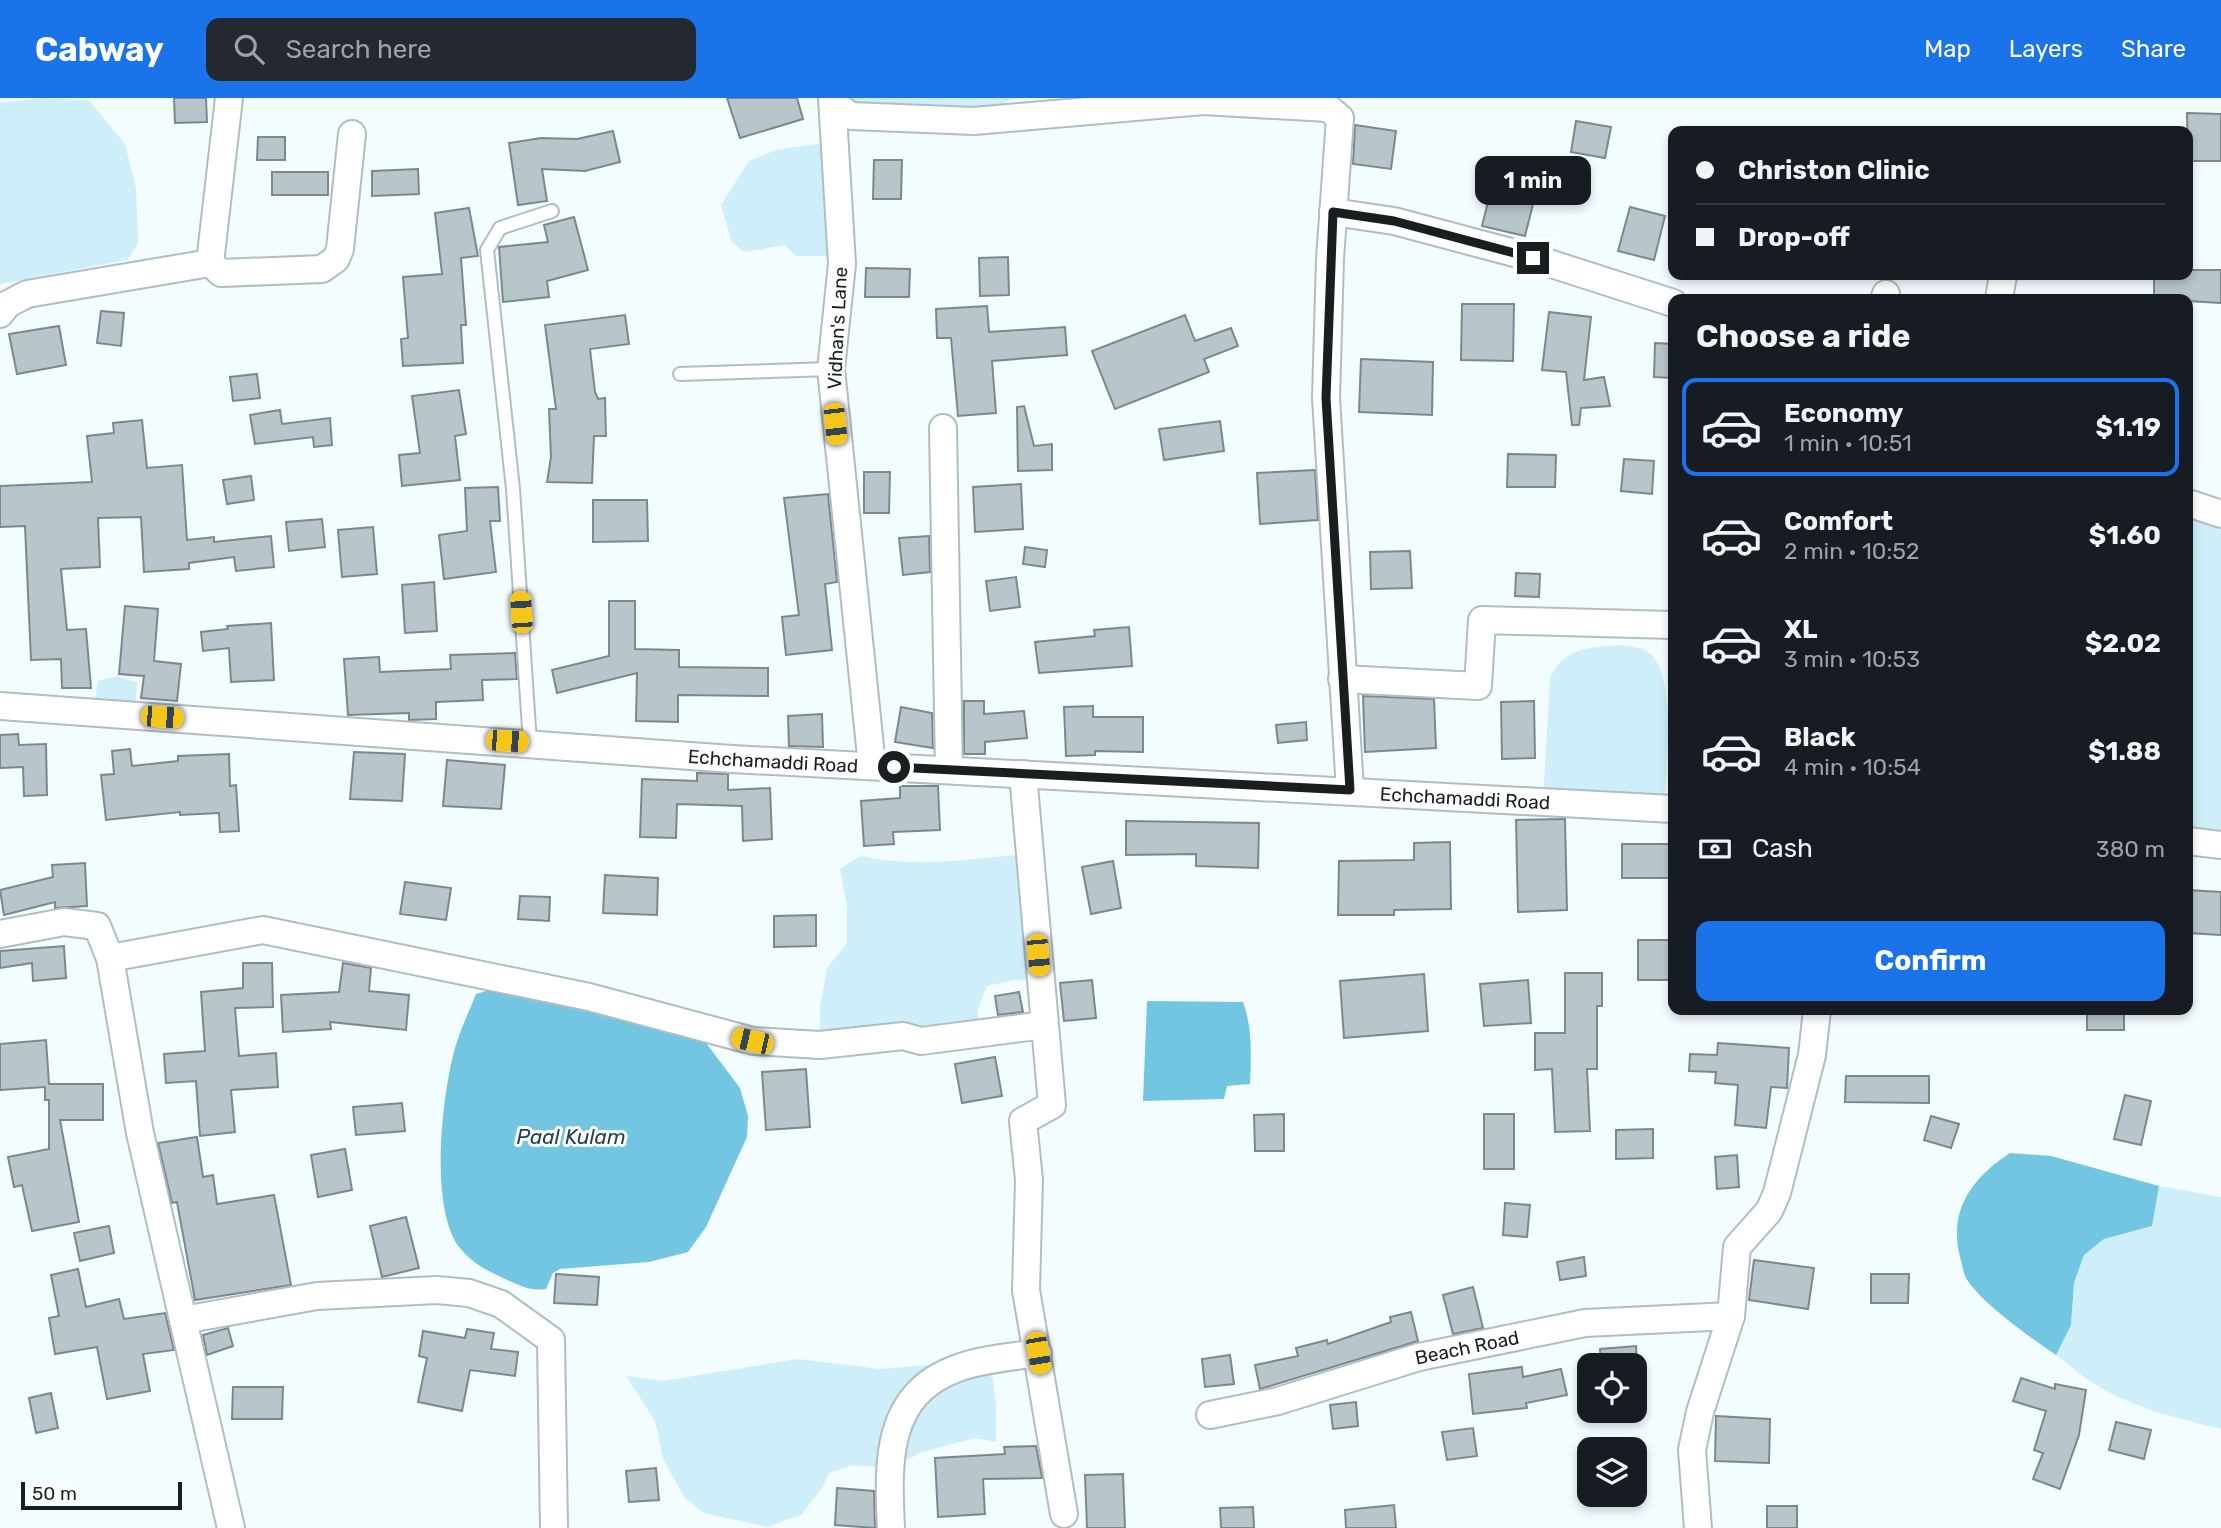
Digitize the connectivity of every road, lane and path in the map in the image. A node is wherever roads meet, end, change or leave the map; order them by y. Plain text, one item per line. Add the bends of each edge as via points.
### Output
1 (229, 98) edge
2 (1204, 99) edge
3 (832, 100) edge
4 (976, 109) edge
5 (352, 134) dead end
6 (552, 211) dead end
7 (1333, 212) junction
8 (210, 263) junction
9 (1668, 301) edge
10 (0, 314) edge
11 (831, 369) junction
12 (680, 374) dead end
13 (943, 428) dead end
14 (2193, 505) edge
15 (2221, 514) edge
16 (1668, 625) edge
17 (1342, 679) junction
18 (0, 705) edge
19 (530, 743) junction
20 (872, 766) junction
21 (949, 769) junction
22 (1023, 774) junction
23 (1350, 790) junction
24 (1668, 808) edge
25 (2193, 842) edge
26 (2221, 845) edge
27 (0, 934) edge
28 (110, 958) junction
29 (1816, 1015) edge
30 (1044, 1026) junction
31 (1731, 1316) junction
32 (183, 1320) junction
33 (1038, 1353) junction
34 (1210, 1415) dead end
35 (1064, 1514) dead end
36 (231, 1528) edge
37 (554, 1528) edge
38 (891, 1528) edge
39 (1698, 1528) edge

1 - 8 street
2 - 4 street
2 - 7 street via 1328,108 1340,118
3 - 4 street via 851,116
3 - 11 street, Vidhan's Lane via 842,264
5 - 8 street via 336,259 322,268 221,273
6 - 19 lane via 500,228 487,250 513,489
7 - 9 street via 1394,221 1533,258
7 - 17 street via 1326,398
8 - 10 street via 27,294
11 - 12 lane
11 - 20 street, Vidhan's Lane
13 - 21 street
14 - 15 street
16 - 17 street via 1482,620 1478,686
17 - 23 street
18 - 19 street, Echchamaddi Road
19 - 20 street, Echchamaddi Road
20 - 21 street, Echchamaddi Road
21 - 22 street, Echchamaddi Road
22 - 23 street, Echchamaddi Road
22 - 30 street
23 - 24 street, Echchamaddi Road
25 - 26 street
27 - 28 street via 64,922 97,926
28 - 30 street via 263,930 589,997 752,1041 820,1045 903,1036 921,1041
28 - 32 street via 140,1133
29 - 31 street via 1812,1055 1777,1193 1769,1211 1737,1247
30 - 33 street via 1052,1105 1023,1121 1029,1180 1026,1290
31 - 34 street, Beach Road via 1585,1323 1419,1357 1279,1401
31 - 39 street via 1699,1412 1692,1450
32 - 36 street
32 - 37 street via 330,1295 437,1290 470,1293 500,1304 551,1340
33 - 35 street
33 - 38 street via 957,1368 923,1387 897,1424 890,1452

